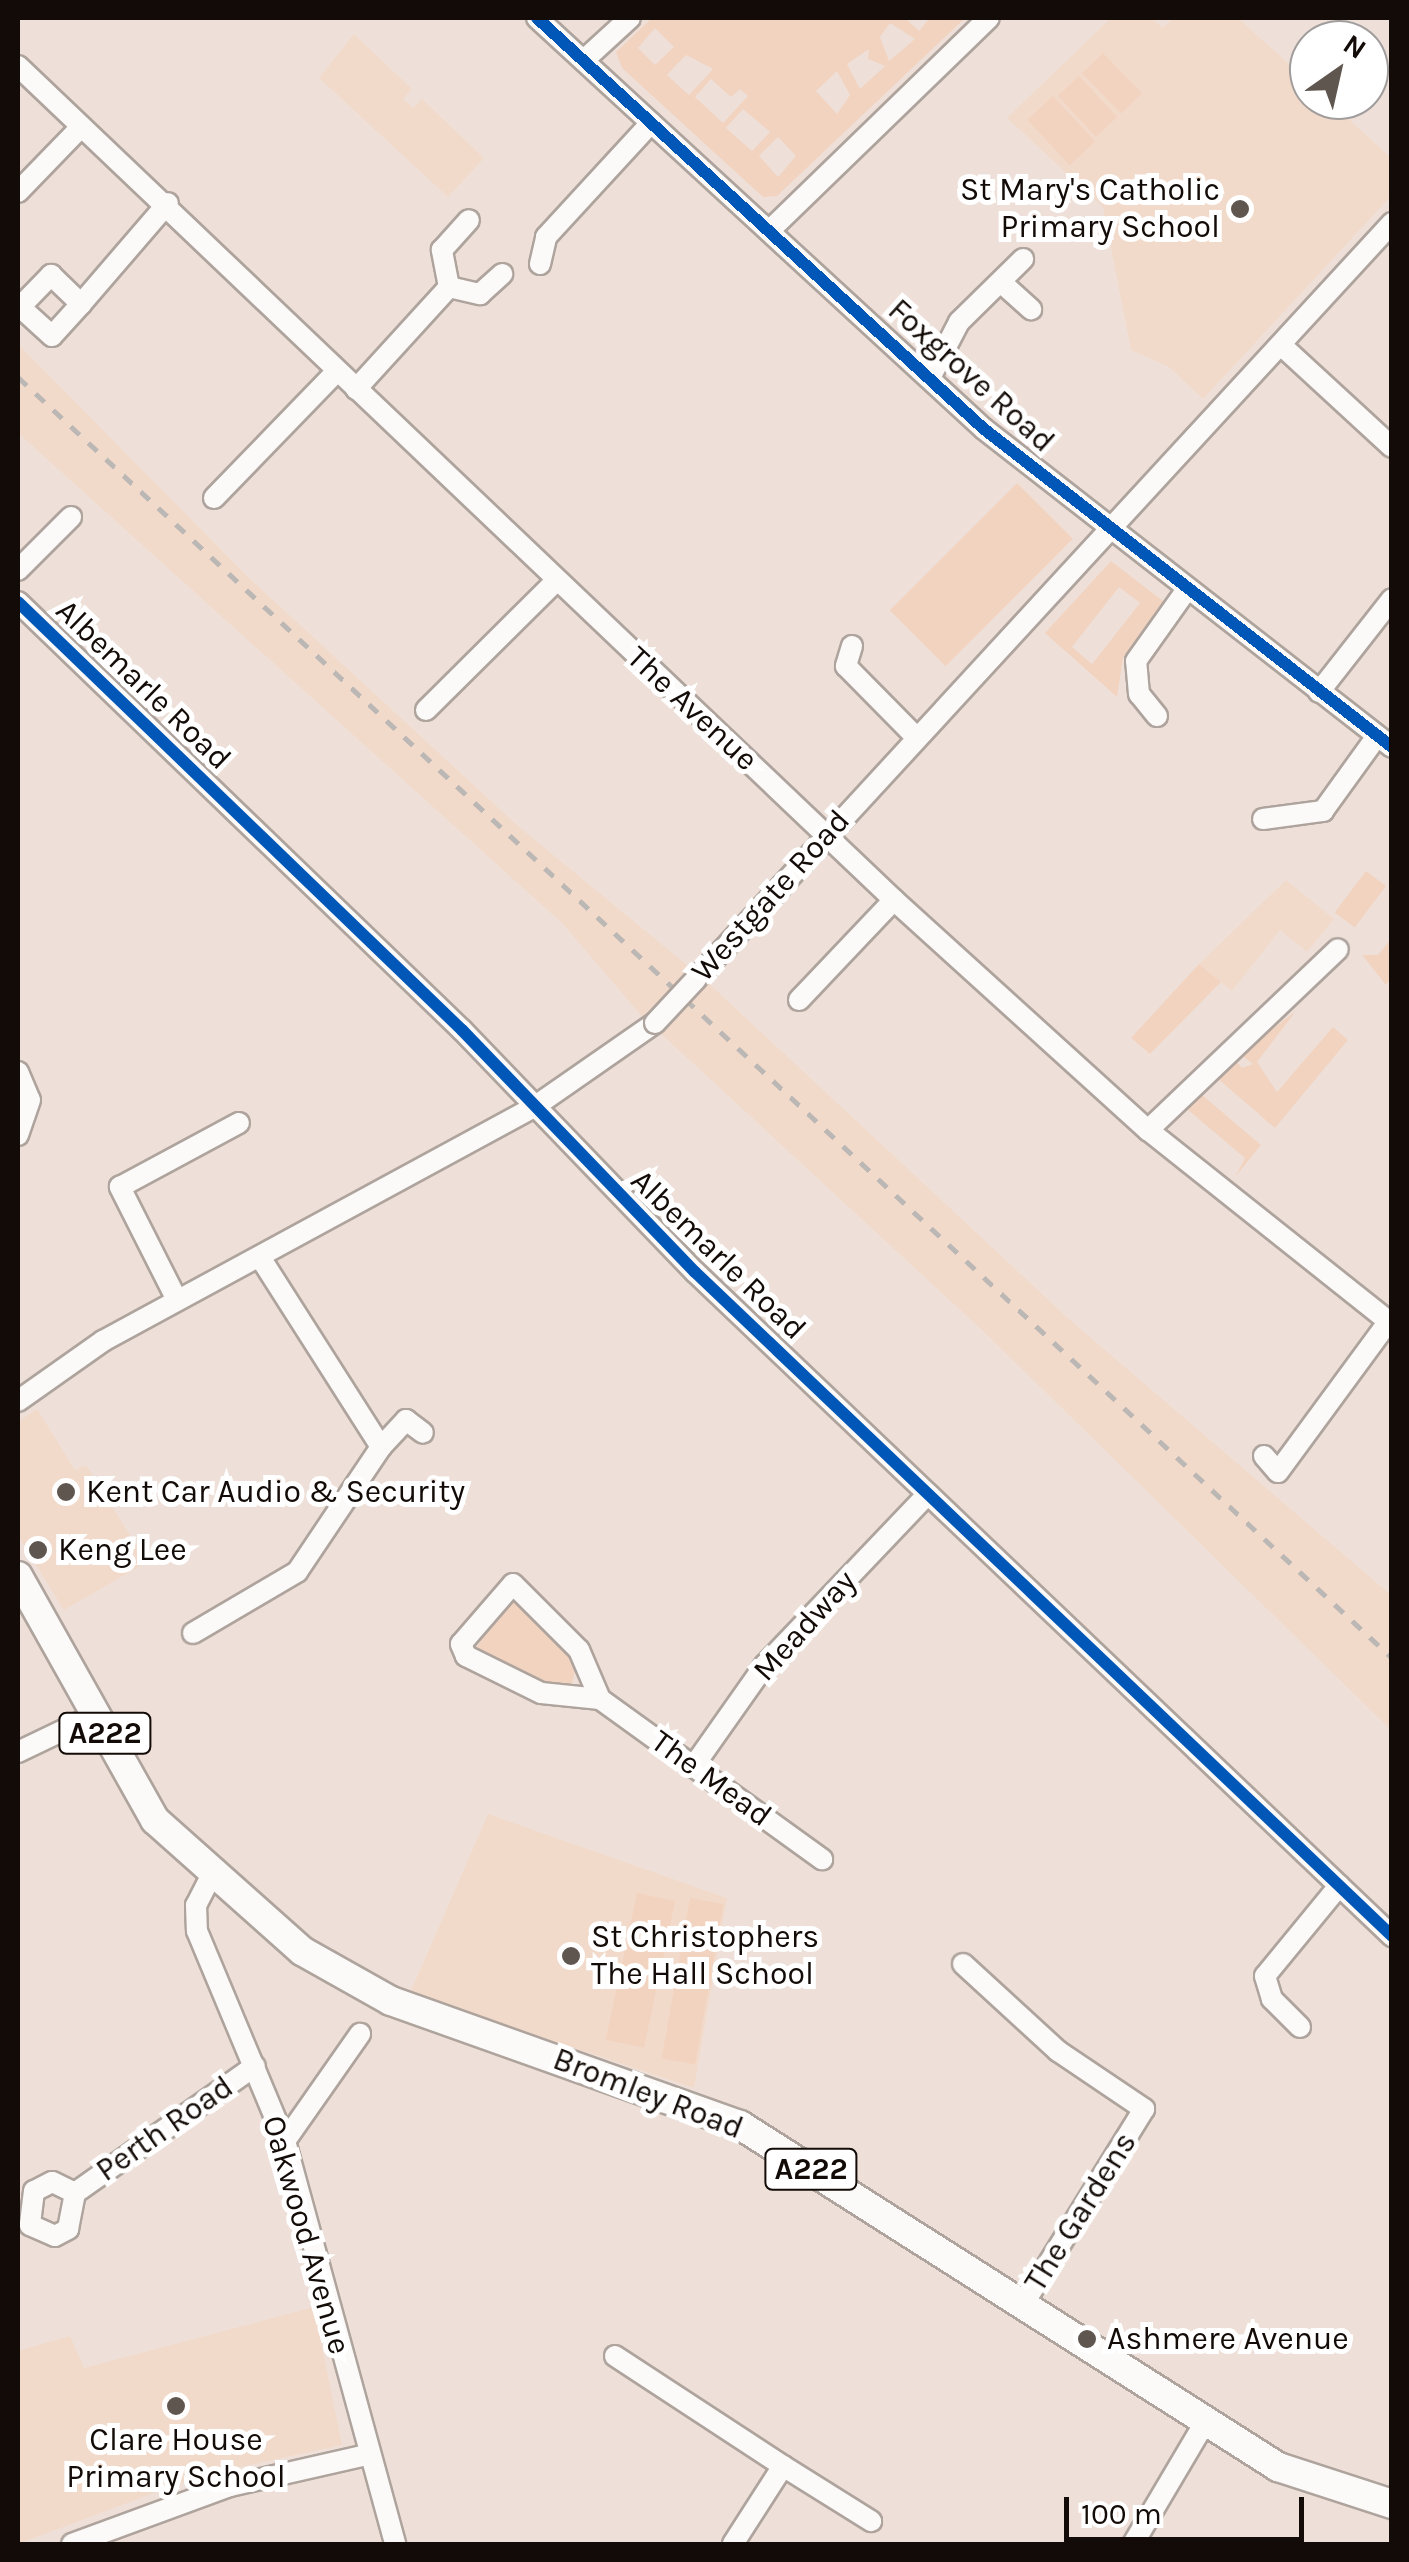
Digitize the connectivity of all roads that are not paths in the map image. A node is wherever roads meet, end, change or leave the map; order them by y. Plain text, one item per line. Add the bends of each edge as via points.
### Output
1 (537, 18) edge
2 (630, 18) edge
3 (990, 18) edge
4 (584, 60) junction
5 (18, 66) edge
6 (651, 123) junction
7 (81, 127) junction
8 (18, 192) edge
9 (168, 204) junction
10 (469, 220) dead end
11 (1392, 223) edge
12 (769, 232) junction
13 (1024, 259) dead end
14 (540, 264) dead end
15 (502, 274) dead end
16 (1002, 284) junction
17 (449, 287) junction
18 (81, 304) dead end
19 (1030, 308) dead end
20 (1282, 346) junction
21 (334, 372) junction
22 (930, 378) junction
23 (356, 389) junction
24 (1392, 448) edge
25 (214, 498) dead end
26 (71, 517) dead end
27 (1106, 531) junction
28 (18, 570) edge
29 (556, 580) junction
30 (1184, 592) junction
31 (1392, 600) edge
32 (18, 602) edge
33 (852, 646) dead end
34 (1319, 692) junction
35 (426, 710) dead end
36 (1157, 716) dead end
37 (916, 738) junction
38 (1384, 742) edge
39 (1263, 819) dead end
40 (826, 834) junction
41 (894, 900) junction
42 (1338, 949) dead end
43 (799, 1000) dead end
44 (18, 1072) edge
45 (534, 1107) junction
46 (239, 1123) dead end
47 (1148, 1130) junction
48 (18, 1136) edge
49 (263, 1262) junction
50 (177, 1300) junction
51 (1390, 1323) edge
52 (18, 1400) edge
53 (423, 1433) dead end
54 (381, 1447) junction
55 (1264, 1456) dead end
56 (928, 1494) junction
57 (18, 1576) edge
58 (192, 1633) dead end
59 (600, 1699) junction
60 (95, 1715) junction
61 (18, 1752) edge
62 (693, 1767) junction
63 (822, 1859) dead end
64 (210, 1878) junction
65 (1339, 1886) junction
66 (1392, 1936) edge
67 (963, 1964) dead end
68 (1300, 2027) dead end
69 (360, 2034) dead end
70 (255, 2066) junction
71 (285, 2141) junction
72 (75, 2192) dead end
73 (1021, 2308) junction
74 (616, 2356) dead end
75 (1207, 2419) junction
76 (366, 2455) junction
77 (784, 2466) junction
78 (1392, 2504) edge
79 (870, 2520) dead end
80 (72, 2544) edge
81 (394, 2544) edge
82 (733, 2544) edge
83 (1133, 2544) edge

1 - 4 street, Foxgrove Road
2 - 4 street
3 - 12 street
4 - 6 street, Foxgrove Road
5 - 7 street, The Avenue
6 - 12 street, Foxgrove Road
6 - 14 street via 546,237
7 - 8 street
7 - 9 street, The Avenue
9 - 18 street
9 - 21 street, The Avenue
10 - 17 street via 442,250
11 - 20 street, Westgate Road
12 - 22 street, Foxgrove Road
13 - 16 street
15 - 17 street via 480,294
16 - 19 street
16 - 22 street via 960,322
17 - 23 street
20 - 24 street
20 - 27 street, Westgate Road
21 - 23 street, The Avenue
21 - 25 street
22 - 27 street, Foxgrove Road
23 - 29 street, The Avenue
26 - 28 street
27 - 30 street, Foxgrove Road
27 - 37 street, Westgate Road
29 - 35 street
29 - 40 street, The Avenue
30 - 34 street, Foxgrove Road
30 - 36 street via 1136,661 1139,694
31 - 34 street
32 - 45 street, Albemarle Road
33 - 37 street via 846,666
34 - 38 street, Foxgrove Road
37 - 40 street, Westgate Road
38 - 39 street via 1323,811
40 - 41 street, The Avenue
40 - 45 street, Westgate Road, bridge via 654,1024
41 - 43 street
41 - 47 street, The Avenue
42 - 47 street
44 - 48 street via 30,1100
45 - 49 street, Westgate Road
45 - 56 street, Albemarle Road
46 - 50 street via 120,1187
47 - 51 street, The Avenue
49 - 50 street, Westgate Road
49 - 54 street
50 - 52 street, Westgate Road
51 - 55 street via 1278,1472
53 - 54 street via 406,1420
54 - 58 street via 297,1572
56 - 62 street, Meadway via 764,1665
56 - 65 street, Albemarle Road
57 - 60 main road, Bromley Road / A222
59 - 59 street via 541,1693 466,1656 461,1644 513,1584 579,1650
59 - 62 street, The Mead
60 - 61 street
60 - 64 main road, Bromley Road / A222 via 155,1820
62 - 63 street, The Mead
64 - 70 street, Oakwood Avenue via 194,1922
64 - 73 main road, Bromley Road / A222 via 291,1944 378,1995 740,2125
65 - 66 street, Albemarle Road
65 - 68 street via 1265,1976 1272,1999
67 - 73 street, The Gardens via 1058,2051 1144,2108
69 - 71 street
70 - 71 street, Oakwood Avenue
70 - 72 street, Perth Road
71 - 76 street, Oakwood Avenue
73 - 75 main road, Bromley Road / A222
74 - 77 street
75 - 78 main road, Bromley Road / A222 via 1278,2467
75 - 83 street
76 - 80 street via 230,2486
76 - 81 street, Oakwood Avenue
77 - 79 street
77 - 82 street

